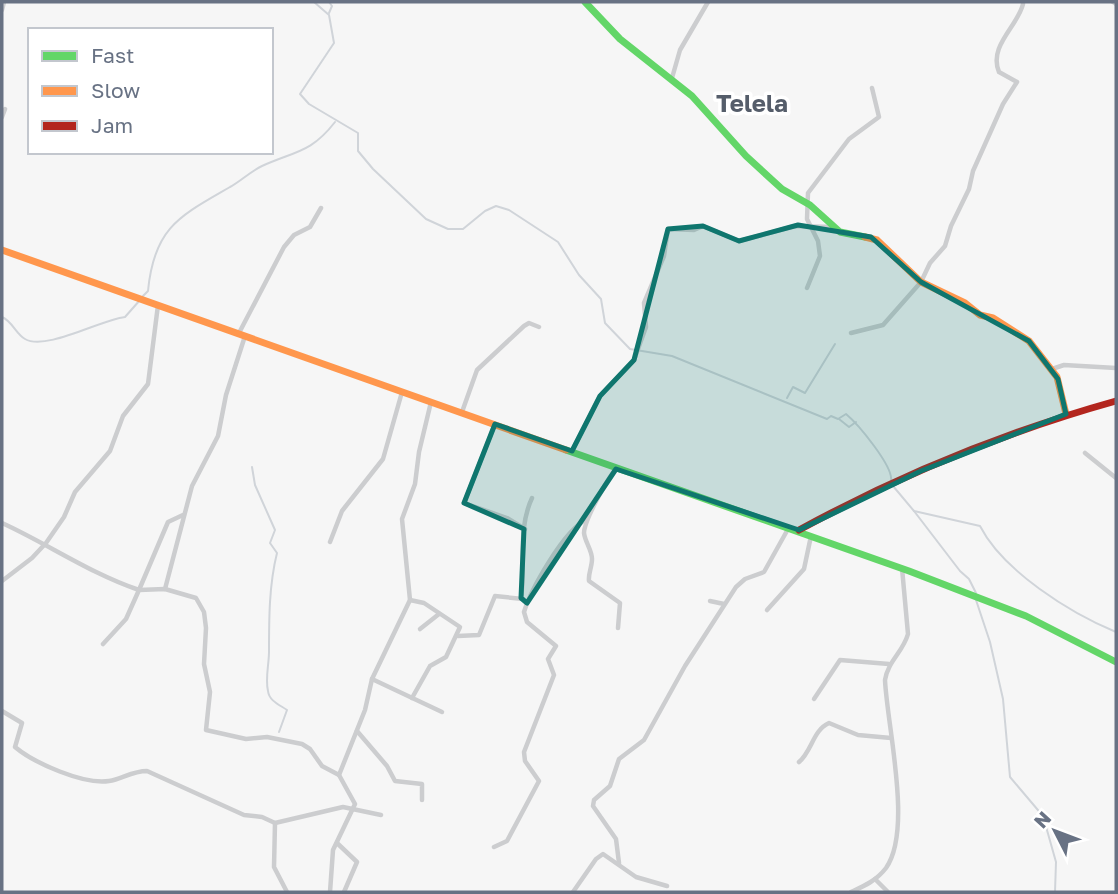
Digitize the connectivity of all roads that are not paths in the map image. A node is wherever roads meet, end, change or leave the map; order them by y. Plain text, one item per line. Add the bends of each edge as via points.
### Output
1 (5, 2) edge
2 (585, 2) edge
3 (708, 2) edge
4 (1023, 4) dead end
5 (2, 10) edge
6 (672, 78) junction
7 (872, 88) dead end
8 (5, 109) dead end
9 (2, 117) edge
10 (807, 204) junction
11 (321, 208) dead end
12 (834, 227) junction
13 (811, 228) junction
14 (2, 250) edge
15 (922, 282) junction
16 (807, 288) dead end
17 (158, 305) junction
18 (539, 327) dead end
19 (852, 333) dead end
20 (242, 335) junction
21 (1116, 368) edge
22 (1051, 370) junction
23 (402, 392) junction
24 (1116, 401) edge
25 (431, 402) junction
26 (461, 412) junction
27 (1066, 414) junction
28 (495, 424) junction
29 (572, 451) junction
30 (1085, 453) dead end
31 (616, 469) junction
32 (1116, 478) edge
33 (532, 499) dead end
34 (184, 515) junction
35 (586, 520) junction
36 (2, 523) edge
37 (789, 527) junction
38 (525, 529) junction
39 (799, 530) junction
40 (811, 535) junction
41 (330, 542) dead end
42 (46, 543) junction
43 (902, 568) junction
44 (2, 581) edge
45 (165, 589) junction
46 (139, 590) junction
47 (522, 598) junction
48 (410, 600) junction
49 (710, 601) dead end
50 (527, 603) junction
51 (724, 604) junction
52 (767, 610) dead end
53 (439, 614) junction
54 (618, 628) dead end
55 (420, 629) dead end
56 (457, 637) junction
57 (103, 644) dead end
58 (1116, 662) edge
59 (889, 664) junction
60 (372, 679) junction
61 (412, 698) junction
62 (814, 699) dead end
63 (2, 711) edge
64 (442, 712) dead end
65 (357, 731) junction
66 (891, 738) junction
67 (799, 762) dead end
68 (339, 775) junction
69 (422, 800) dead end
70 (354, 809) junction
71 (381, 815) dead end
72 (275, 823) junction
73 (337, 841) junction
74 (494, 847) dead end
75 (618, 863) junction
76 (875, 879) junction
77 (667, 886) dead end
78 (287, 892) edge
79 (330, 892) edge
80 (344, 892) edge
81 (573, 892) edge
82 (851, 892) edge
83 (888, 892) edge

1 - 5 street
2 - 6 street via 620,39
3 - 6 street via 680,50
4 - 15 street via 1006,32 997,65 999,72 1017,82 973,171 945,246
6 - 10 street via 758,168
7 - 10 street via 879,117 838,151 808,193
8 - 9 street
10 - 12 street
10 - 13 street
11 - 20 street via 310,227 284,247
12 - 13 street
12 - 15 street via 877,240
13 - 16 street via 820,256
13 - 29 street via 795,226 739,241 703,226 668,229 664,256 644,303 646,327 634,360 600,396
14 - 17 street
15 - 19 street via 881,326
15 - 22 street via 1029,341
17 - 20 street
17 - 42 street via 148,384 123,416 110,451 75,492
18 - 26 street via 524,326 477,370
20 - 23 street
20 - 34 street via 218,436 192,486
21 - 22 street via 1064,365
22 - 27 street via 1058,379
23 - 25 street
23 - 41 street via 383,459 342,511
24 - 27 street
25 - 26 street
25 - 48 street via 417,475 401,519
26 - 28 street
27 - 39 street via 933,466
28 - 29 street
28 - 38 street via 464,503
29 - 31 street
30 - 32 street
31 - 35 street
31 - 37 street
33 - 38 street
34 - 45 street
34 - 46 street via 168,522
35 - 50 street via 555,554
35 - 54 street via 584,534 592,562 588,578 619,601
36 - 42 street
37 - 39 street
37 - 51 street via 764,572 742,580
38 - 47 street
39 - 40 street
40 - 43 street
40 - 52 street via 804,569
42 - 44 street
42 - 46 street
43 - 58 street via 1026,616
43 - 59 street via 908,634
45 - 46 street
45 - 68 street via 195,598 204,612 204,664 210,692 206,730 302,744 321,766
46 - 57 street via 125,619
47 - 50 street
47 - 56 street via 495,596 479,635
48 - 53 street
48 - 60 street
49 - 51 street
50 - 74 street via 527,622 556,646 548,659 554,675 524,752 539,781 507,841
51 - 75 street via 644,740 619,758 610,786 594,800 593,806 616,839
53 - 55 street
53 - 56 street via 460,625
56 - 61 street via 446,657 430,666
59 - 62 street via 840,660
59 - 66 street via 886,699
60 - 61 street
60 - 65 street
61 - 64 street
63 - 72 street via 22,723 15,747 48,766 109,781 147,771 244,815
65 - 68 street
65 - 69 street via 395,781 422,784
66 - 67 street via 858,735 829,723 819,730
66 - 76 street via 898,812 890,861
68 - 70 street via 354,797
70 - 71 street
70 - 72 street via 327,809
70 - 73 street
72 - 78 street via 274,867
73 - 79 street
73 - 80 street via 357,862
75 - 77 street via 636,877
75 - 81 street via 599,856
76 - 82 street
76 - 83 street

